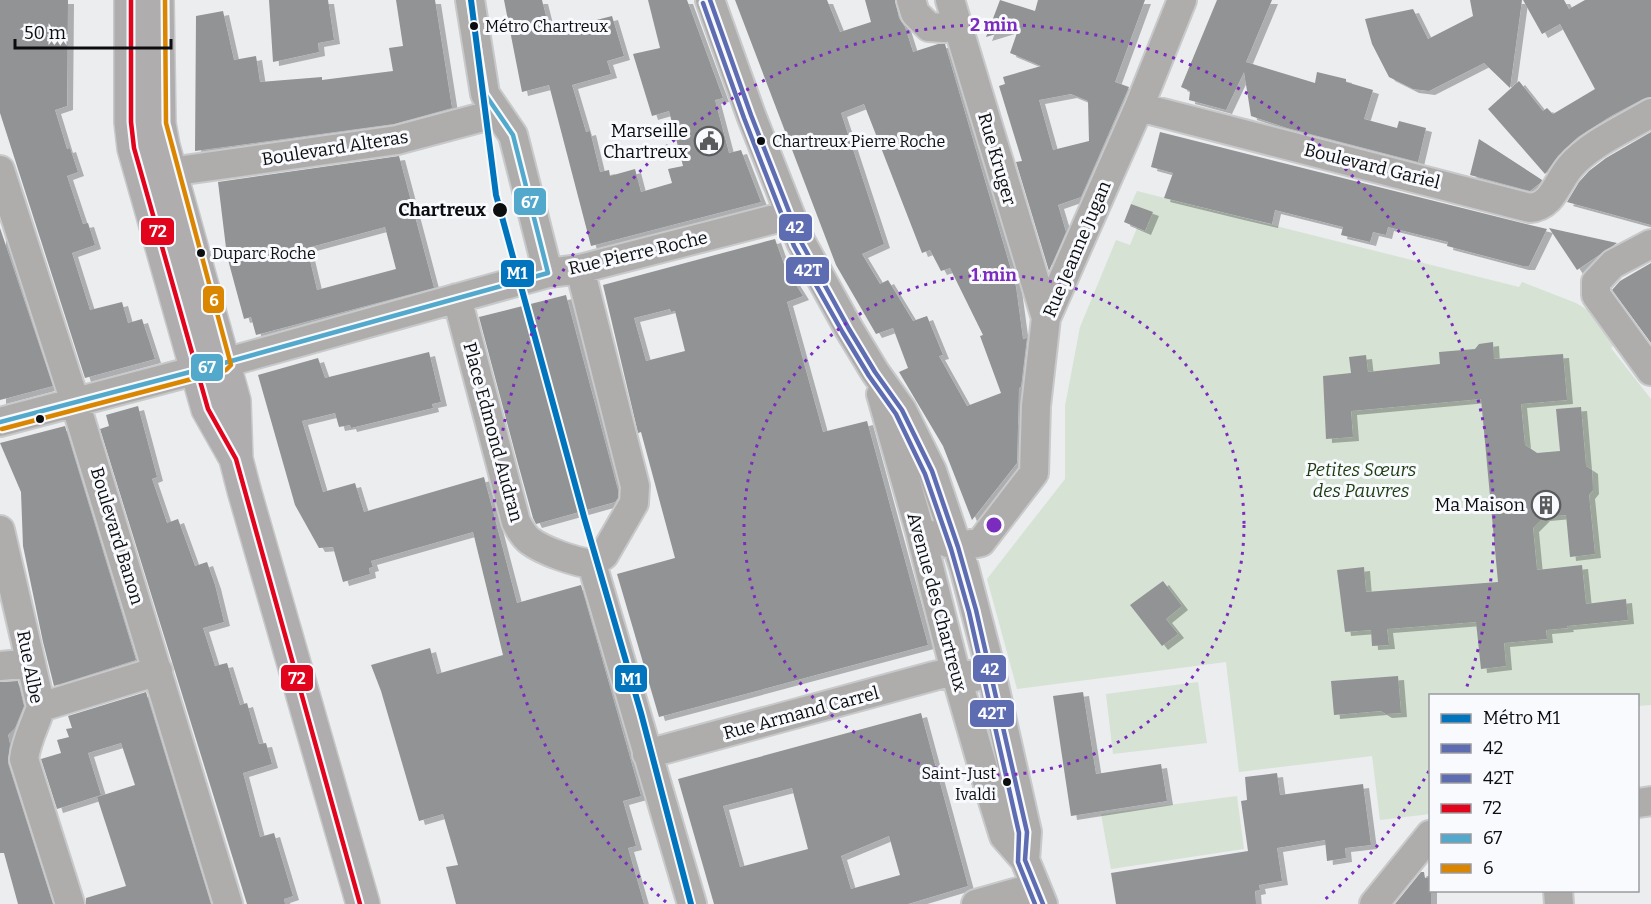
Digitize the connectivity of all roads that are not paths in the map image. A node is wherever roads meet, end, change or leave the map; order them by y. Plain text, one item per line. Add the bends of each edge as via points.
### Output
1 (131, 0) edge
2 (158, 0) edge
3 (470, 0) edge
4 (710, 0) edge
5 (911, 0) edge
6 (1182, 0) edge
7 (954, 12) edge
8 (1139, 107) junction
9 (498, 113) junction
10 (1651, 113) edge
11 (0, 170) edge
12 (170, 172) junction
13 (790, 215) junction
14 (1651, 244) edge
15 (580, 270) junction
16 (548, 273) junction
17 (457, 298) junction
18 (1046, 318) junction
19 (211, 367) junction
20 (1651, 371) edge
21 (875, 372) junction
22 (75, 402) junction
23 (0, 422) edge
24 (0, 530) edge
25 (920, 531) junction
26 (958, 547) junction
27 (592, 564) junction
28 (31, 663) junction
29 (0, 666) edge
30 (955, 671) junction
31 (158, 672) junction
32 (993, 683) junction
33 (41, 707) junction
34 (647, 754) junction
35 (1429, 837) edge
36 (1024, 860) junction
37 (1039, 896) edge
38 (361, 903) edge
39 (69, 904) edge
40 (228, 904) edge
41 (692, 904) edge
42 (976, 904) edge
43 (1374, 904) edge

1 - 19 main road via 134,148
2 - 12 main road via 159,124
3 - 9 street via 485,94
4 - 13 street, Avenue des Chartreux
5 - 7 street via 915,12 929,27 944,28
6 - 8 street, Rue Jeanne Jugan
7 - 18 street, Rue Kruger
8 - 10 street, Boulevard Gariel via 1530,208 1540,207 1548,200 1581,155
8 - 18 street, Rue Jeanne Jugan
9 - 12 street, Boulevard Alteras via 397,140
9 - 16 street via 513,135
11 - 22 street, Boulevard Banon
12 - 19 main road
13 - 15 street, Rue Pierre Roche
13 - 21 street, Avenue des Chartreux via 819,276
14 - 20 street via 1613,264 1596,282 1596,295
15 - 16 street, Rue Pierre Roche
15 - 27 street via 635,486 634,503 604,555
16 - 17 street, Rue Pierre Roche
17 - 19 street, Rue Pierre Roche
17 - 27 street, Place Edmond Audran via 522,534 531,542 577,562
18 - 26 street, Rue Jeanne Jugan via 1036,406 1034,473 981,542
19 - 22 street, Rue Pierre Roche
19 - 38 main road via 234,401 236,459
21 - 25 street, Avenue des Chartreux
21 - 26 street, Avenue des Chartreux via 903,410 927,461
22 - 23 street, Rue Pierre Roche
22 - 31 street, Boulevard Banon
24 - 28 street, Rue Albe
25 - 26 street
25 - 30 street, Avenue des Chartreux
26 - 32 street, Avenue des Chartreux
27 - 34 street
28 - 29 street
28 - 33 street, Rue Albe
30 - 32 street
30 - 34 street, Rue Armand Carrel
30 - 36 street, Avenue des Chartreux via 1004,836
31 - 33 street
31 - 40 street, Boulevard Banon
32 - 36 street, Avenue des Chartreux via 1027,832
33 - 39 street, Rue Albe via 26,743 24,759
34 - 41 street
35 - 43 street
36 - 37 street, Avenue des Chartreux
37 - 42 street

